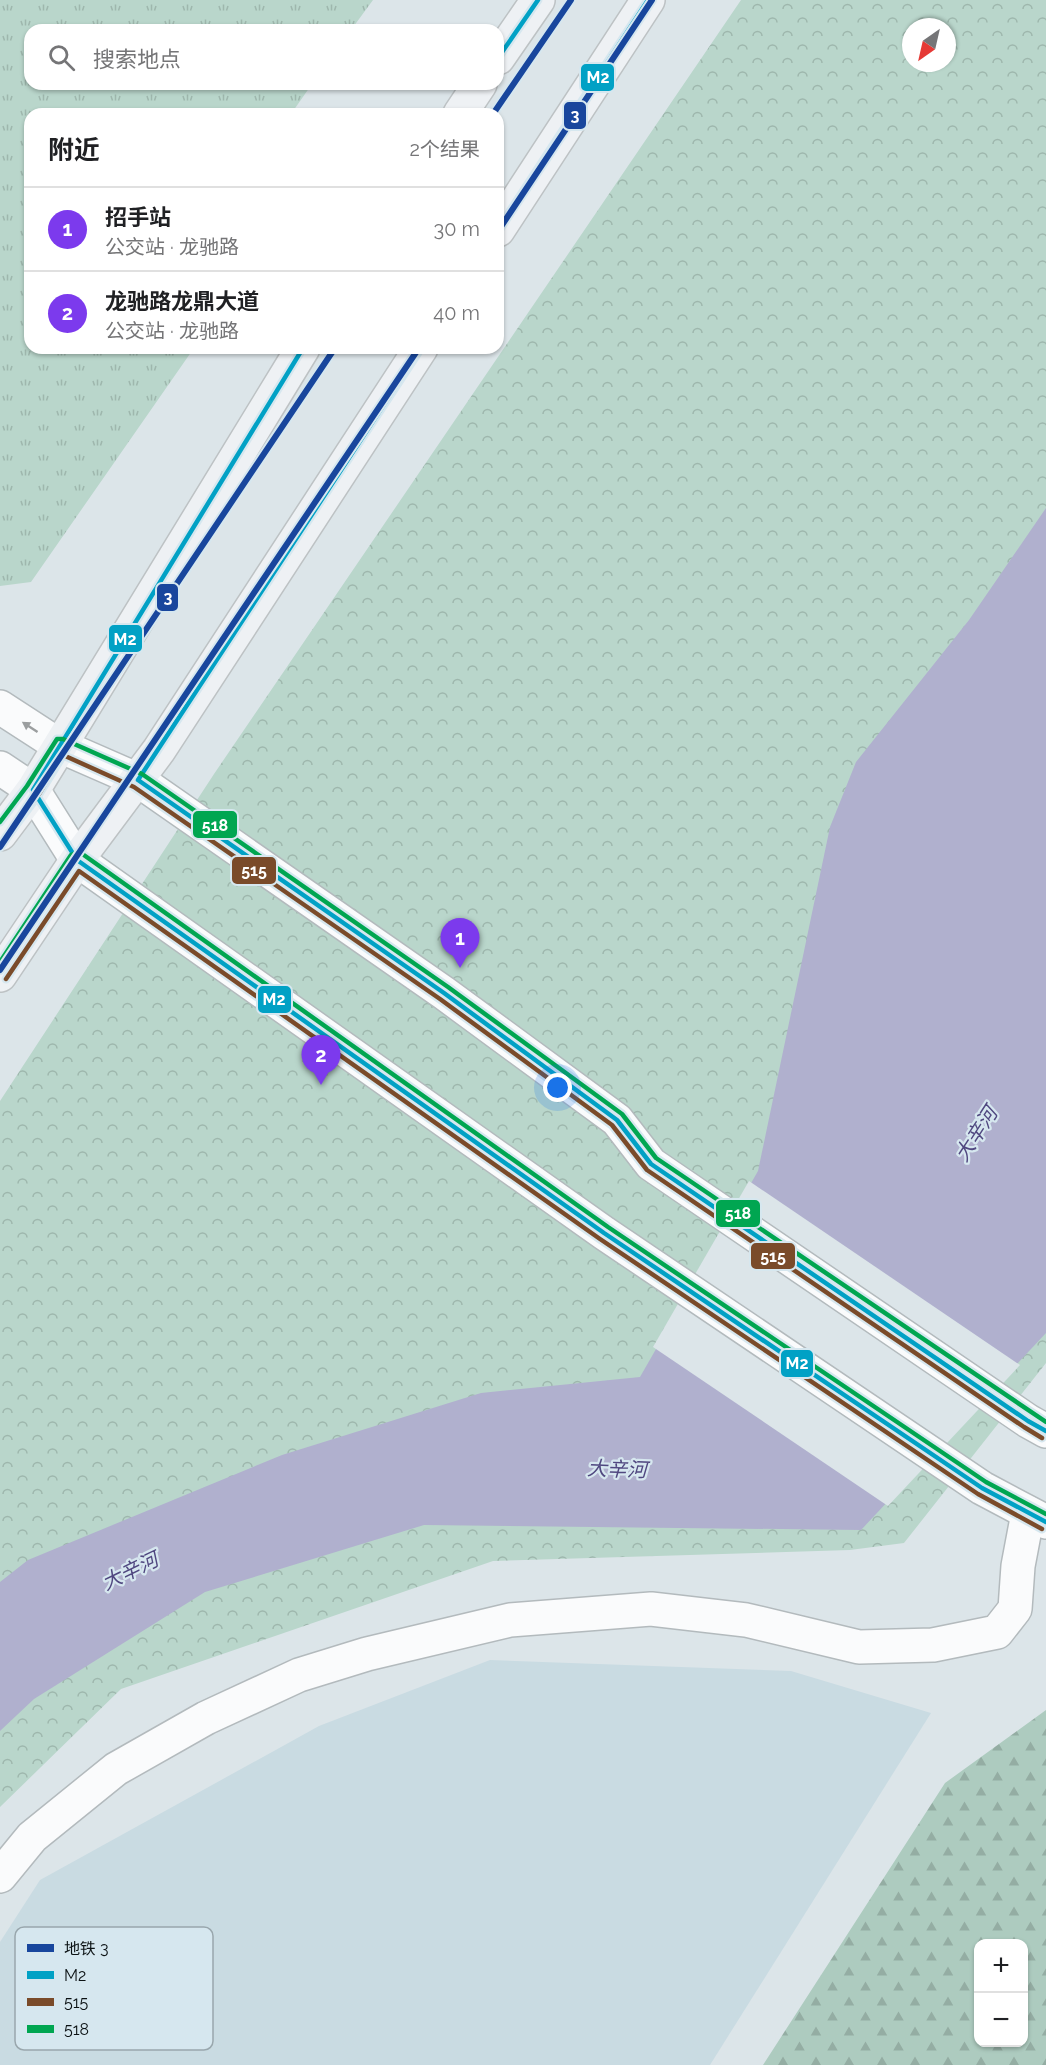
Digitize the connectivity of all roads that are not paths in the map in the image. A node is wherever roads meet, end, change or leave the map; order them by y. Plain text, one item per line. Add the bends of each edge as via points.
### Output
1 (538, 0) edge
2 (648, 0) edge
3 (504, 49) edge
4 (476, 90) edge
5 (464, 108) edge
6 (504, 221) edge
7 (299, 354) edge
8 (417, 354) edge
9 (0, 707) edge
10 (60, 746) junction
11 (0, 768) edge
12 (138, 780) junction
13 (33, 790) junction
14 (0, 834) edge
15 (77, 860) junction
16 (0, 975) edge
17 (1037, 1426) edge
18 (1037, 1517) edge
19 (0, 1876) edge

1 - 3 main road
2 - 6 main road
4 - 5 main road
7 - 10 main road
8 - 12 main road
10 -> 9 main road
10 - 12 main road
10 - 13 main road
11 - 13 main road
12 - 15 main road
12 - 17 main road via 434,986 617,1120 651,1164
13 - 14 main road
13 - 15 main road
15 - 16 main road
15 - 18 main road via 604,1233 982,1488
18 - 19 main road via 1018,1566 1015,1609 997,1632 933,1645 859,1647 746,1620 651,1609 510,1620 367,1654 299,1675 216,1713 116,1769 32,1837

